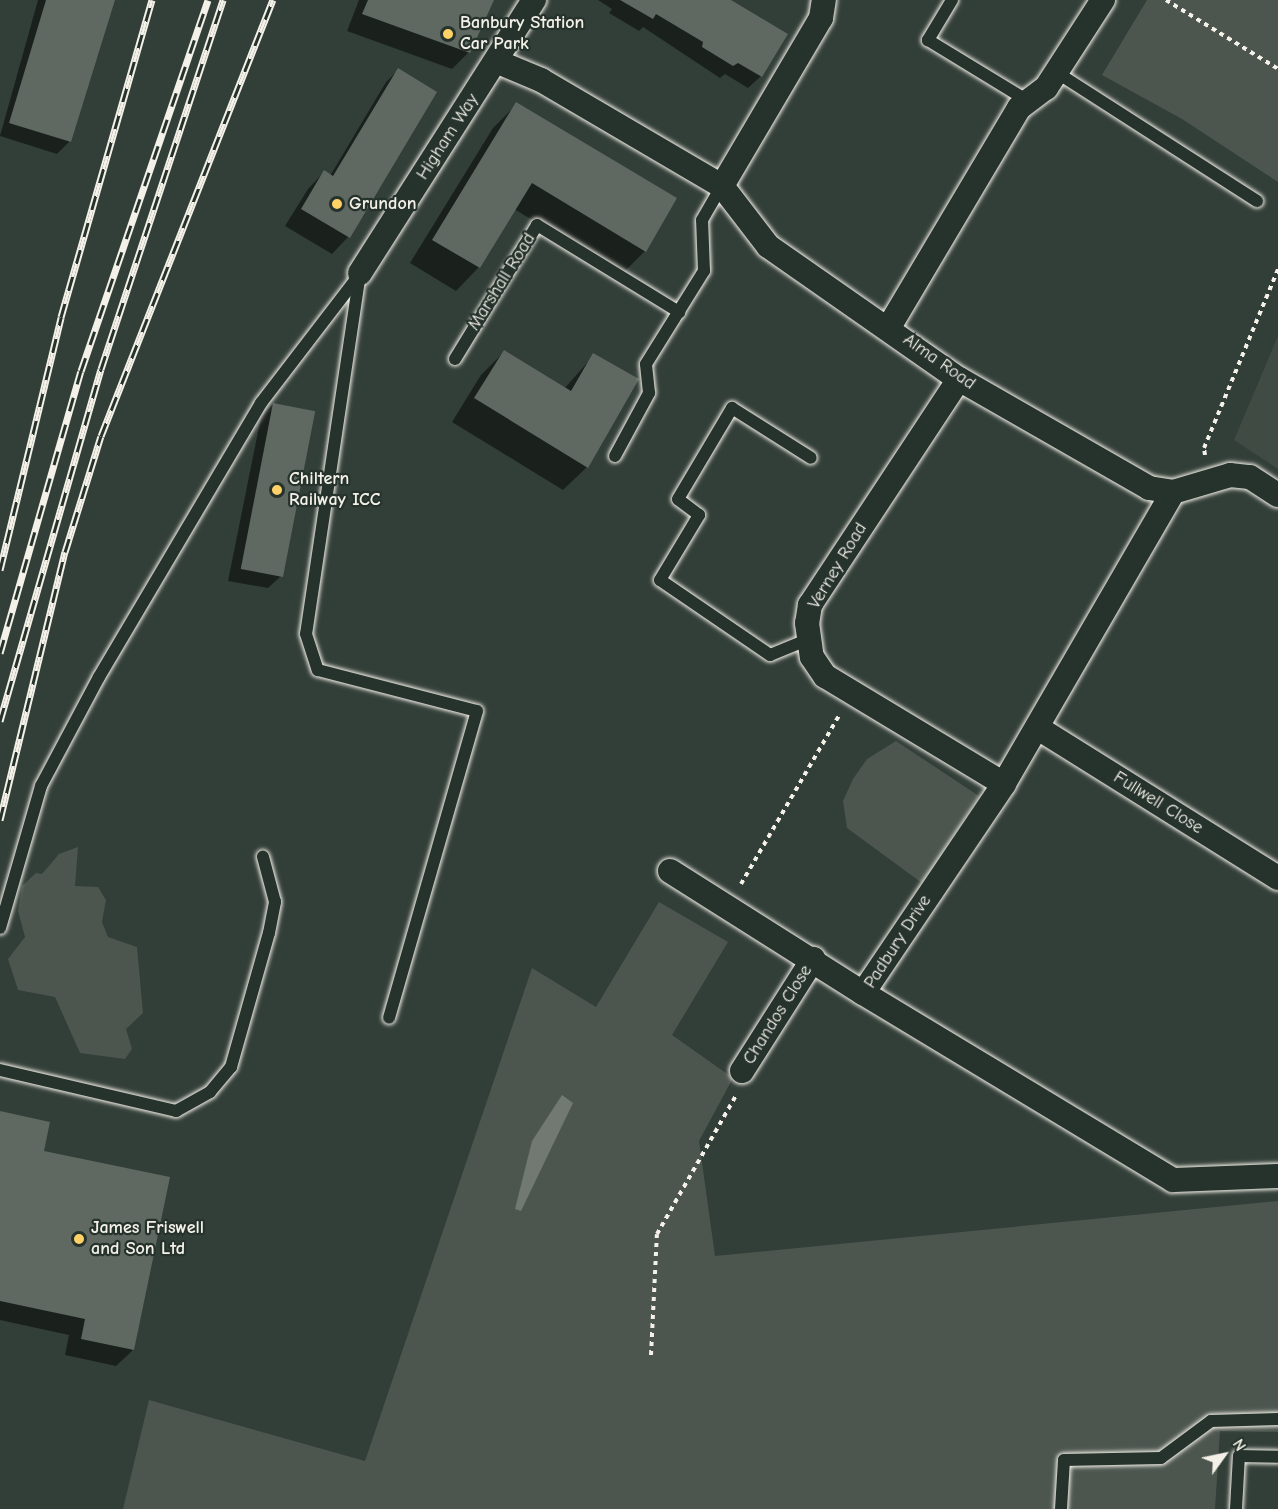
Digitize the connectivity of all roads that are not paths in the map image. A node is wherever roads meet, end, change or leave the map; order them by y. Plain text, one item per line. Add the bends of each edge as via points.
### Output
1 (534, 0) edge
2 (824, 0) edge
3 (951, 0) edge
4 (1103, 0) edge
5 (498, 62) junction
6 (1056, 72) junction
7 (1028, 101) junction
8 (722, 186) junction
9 (1257, 201) dead end
10 (360, 273) junction
11 (679, 312) junction
12 (890, 327) junction
13 (455, 358) dead end
14 (959, 379) junction
15 (615, 456) dead end
16 (812, 458) dead end
17 (1173, 492) junction
18 (1278, 495) edge
19 (809, 639) junction
20 (1038, 728) junction
21 (1004, 784) junction
22 (262, 857) dead end
23 (670, 871) dead end
24 (1278, 878) edge
25 (0, 928) edge
26 (813, 959) junction
27 (863, 993) junction
28 (389, 1018) dead end
29 (0, 1070) edge
30 (742, 1071) road end
31 (1278, 1176) edge
32 (1278, 1419) edge
33 (1278, 1456) edge
34 (1061, 1509) edge
35 (1236, 1509) edge

1 - 5 street, Higham Way
2 - 8 street via 821,18
3 - 7 lane via 928,40
4 - 6 street, Alma Road
5 - 8 street via 541,80
5 - 10 street, Higham Way
6 - 7 street, Alma Road via 1046,88
6 - 9 lane
7 - 12 street, Alma Road via 1019,108
8 - 11 lane via 702,220 704,271
8 - 12 street via 768,246
10 - 25 lane via 261,403 99,677 41,786
10 - 28 lane via 306,634 318,670 477,711
11 - 13 lane, Marshall Road via 537,225
11 - 15 lane via 646,364 649,393
12 - 14 street, Alma Road
14 - 17 street, Alma Road via 1149,488
14 - 19 street, Verney Road via 810,605
16 - 19 lane via 732,408 678,499 699,515 660,580 770,655
17 - 18 street via 1230,475 1250,477
17 - 20 street, Padbury Drive
19 - 21 street, Verney Road via 812,657 825,676
20 - 21 street, Padbury Drive
20 - 24 street, Fullwell Close
21 - 27 street, Padbury Drive
22 - 29 lane via 275,902 269,933 231,1067 210,1092 176,1111
23 - 26 street
26 - 27 street
26 - 30 street, Chandos Close
27 - 31 street, Padbury Drive via 1173,1180
32 - 34 lane via 1211,1421 1161,1458 1064,1460
33 - 35 lane via 1239,1456

